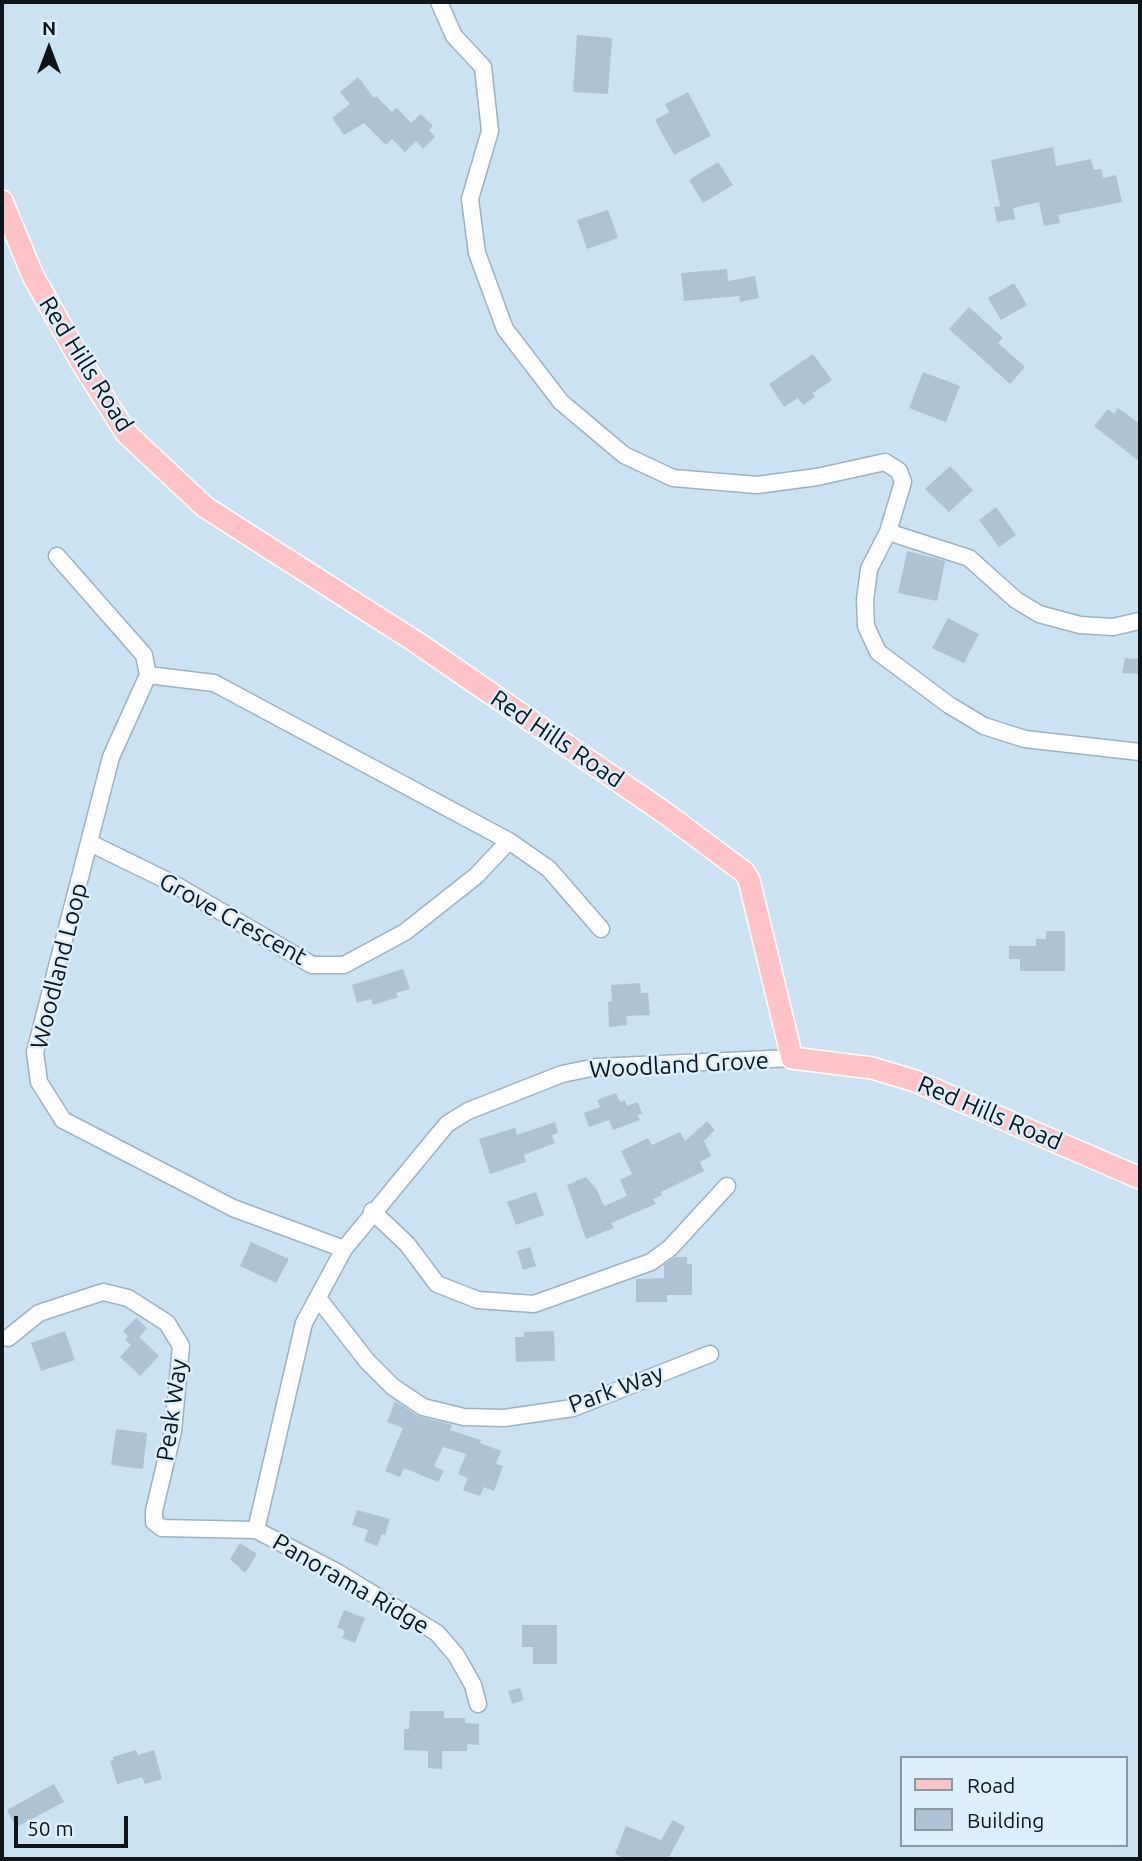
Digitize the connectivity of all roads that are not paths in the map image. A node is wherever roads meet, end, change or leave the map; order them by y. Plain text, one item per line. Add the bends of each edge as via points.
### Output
1 (439, 2) edge
2 (2, 201) edge
3 (888, 532) junction
4 (57, 556) dead end
5 (1139, 621) edge
6 (148, 675) junction
7 (1140, 752) edge
8 (509, 841) junction
9 (90, 843) junction
10 (601, 929) dead end
11 (792, 1058) junction
12 (1140, 1178) edge
13 (726, 1186) dead end
14 (372, 1211) junction
15 (344, 1249) junction
16 (318, 1298) junction
17 (8, 1338) dead end
18 (710, 1354) dead end
19 (154, 1511) joint
20 (256, 1530) junction
21 (478, 1704) dead end

1 - 3 street via 454,36 483,67 490,131 470,199 477,253 505,329 561,402 624,455 673,478 757,485 885,462 899,471 903,482
2 - 11 main road, Red Hills Road via 33,276 126,433 205,507 415,642 744,872
3 - 5 street via 969,558 1039,614 1113,628
3 - 7 street via 869,569 865,600 866,626 878,653 984,726 1025,738
4 - 6 street via 144,655
6 - 8 street via 214,683
6 - 9 street, Woodland Loop via 111,757
8 - 9 street, Grove Crescent via 476,877 405,932 344,965 312,965 174,884
8 - 10 street via 549,869
9 - 15 street, Woodland Loop via 35,1052 39,1083 63,1120 233,1208
11 - 12 main road, Red Hills Road via 872,1068 915,1082
11 - 14 street, Woodland Grove via 596,1068 562,1074 468,1111 447,1124
13 - 14 street via 670,1248 651,1262 534,1304 478,1300 437,1284 407,1244
14 - 15 street, Woodland Grove
15 - 16 street, Woodland Grove
16 - 18 street, Park Way via 393,1387 423,1407 464,1417 504,1418 573,1408
16 - 20 street, Woodland Grove via 304,1323
17 - 19 street, Peak Way via 39,1313 103,1292 128,1298 167,1323 181,1346 173,1431
19 - 20 street, Panorama Ridge via 154,1522 162,1528
20 - 21 street, Panorama Ridge via 338,1572 437,1633 474,1685

